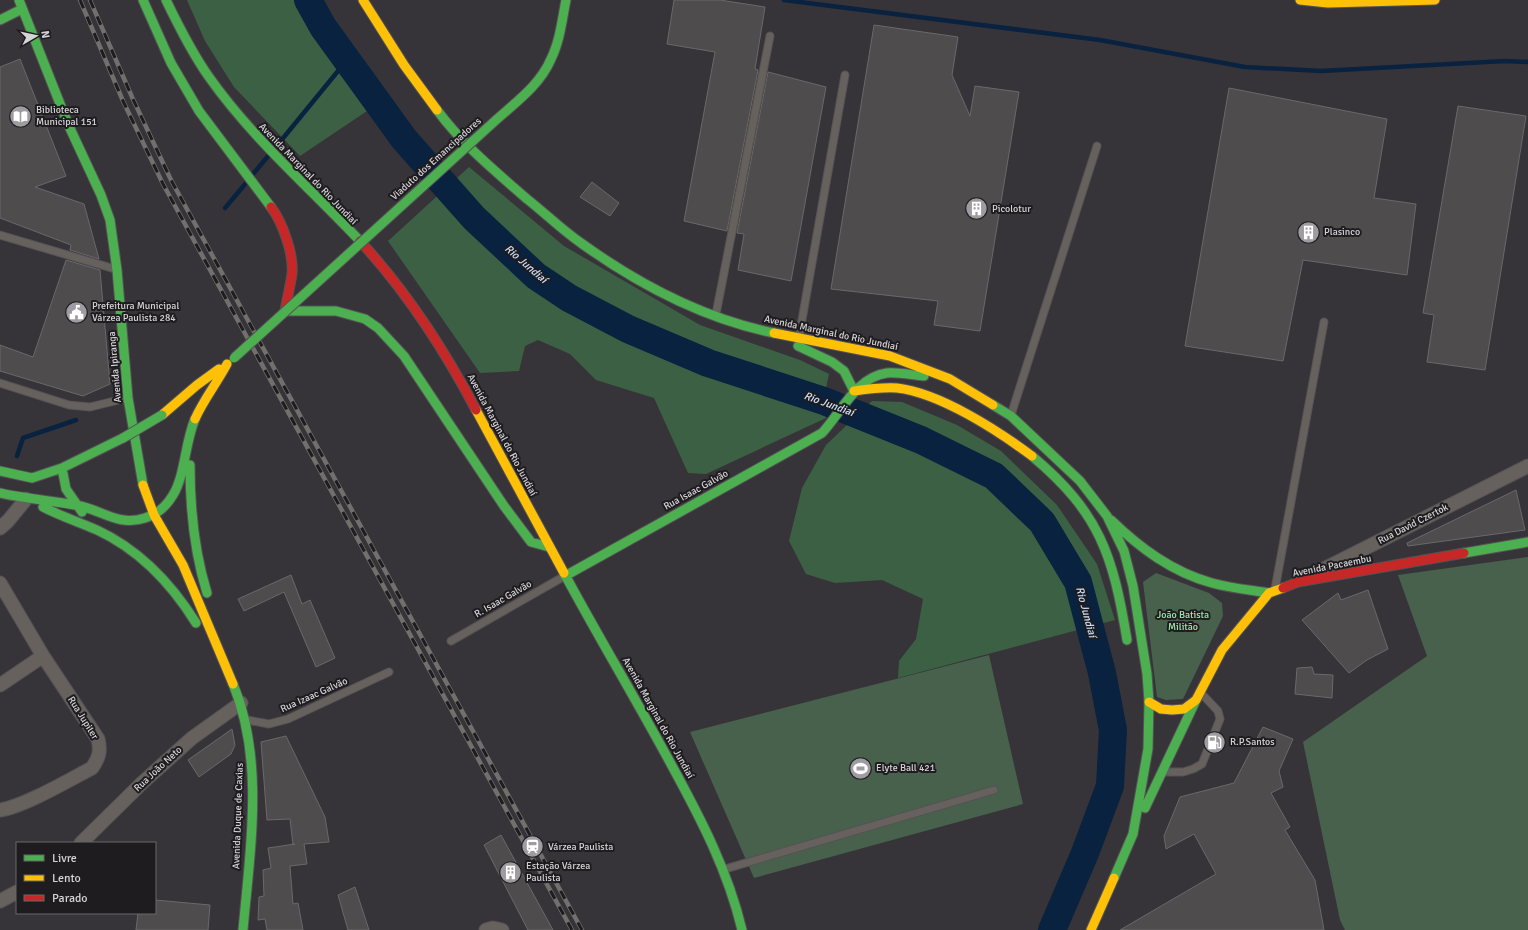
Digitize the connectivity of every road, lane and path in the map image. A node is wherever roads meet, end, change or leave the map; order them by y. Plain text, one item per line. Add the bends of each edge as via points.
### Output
1 (19, 0) edge
2 (143, 0) edge
3 (166, 0) edge
4 (566, 0) edge
5 (1300, 0) edge
6 (1435, 0) edge
7 (365, 2) edge
8 (22, 9) junction
9 (553, 15) dead end
10 (0, 20) edge
11 (770, 36) dead end
12 (555, 45) junction
13 (845, 75) dead end
14 (1097, 146) dead end
15 (0, 235) edge
16 (117, 270) junction
17 (285, 312) junction
18 (716, 316) junction
19 (1324, 322) dead end
20 (769, 332) junction
21 (799, 338) junction
22 (230, 361) junction
23 (950, 379) junction
24 (0, 383) edge
25 (854, 391) junction
26 (128, 398) junction
27 (1011, 416) junction
28 (189, 433) junction
29 (1528, 466) edge
30 (62, 468) junction
31 (0, 471) edge
32 (0, 493) edge
33 (26, 499) junction
34 (77, 505) junction
35 (154, 515) junction
36 (1107, 516) junction
37 (0, 528) edge
38 (96, 530) junction
39 (1528, 542) edge
40 (549, 547) junction
41 (565, 576) junction
42 (1298, 582) junction
43 (0, 583) edge
44 (1272, 592) junction
45 (210, 603) dead end
46 (215, 617) dead end
47 (451, 641) dead end
48 (1128, 647) dead end
49 (43, 656) junction
50 (389, 672) dead end
51 (231, 675) junction
52 (0, 685) edge
53 (1137, 692) dead end
54 (1198, 696) junction
55 (1149, 702) junction
56 (241, 703) junction
57 (245, 720) junction
58 (1162, 772) junction
59 (994, 790) dead end
60 (0, 810) edge
61 (1133, 834) junction
62 (82, 842) edge
63 (723, 870) junction
64 (16, 893) edge
65 (0, 901) edge
66 (243, 930) edge
67 (486, 930) edge
68 (502, 930) edge
69 (742, 930) edge
70 (1091, 930) edge

1 - 8 main road, Avenida Ipiranga
2 - 17 main road via 171,63 199,111 273,209 284,230 292,273
3 - 40 main road, Avenida Marginal do Rio Jundiaí via 193,54 222,97 258,138 386,269 416,308 449,359
4 - 12 main road, Viaduto dos Emancipadores
5 - 6 main road via 1328,3
7 - 18 main road, Avenida Marginal do Rio Jundiaí via 404,65 441,115 482,161 580,243 675,299
8 - 10 main road
8 - 16 main road, Avenida Ipiranga via 68,124 101,194 110,220
9 - 12 main road
11 - 18 lane
12 - 17 main road, Viaduto dos Emancipadores, bridge via 548,67 533,87
13 - 21 lane
14 - 27 lane
15 - 16 lane
16 - 26 main road, Avenida Ipiranga
17 - 22 main road, Viaduto dos Emancipadores, bridge
17 - 40 main road via 336,310 365,319 378,328 404,356 531,542
18 - 20 main road, Avenida Marginal do Rio Jundiaí
19 - 44 lane
20 - 21 main road, Avenida Marginal do Rio Jundiaí
20 - 25 main road via 832,362 844,371
21 - 23 main road, Avenida Marginal do Rio Jundiaí via 890,356
22 - 28 main road via 203,401
22 - 30 main road, bridge via 203,378 162,415 123,438
23 - 25 main road, Rua Isaac Galvão via 887,373 873,377
23 - 27 main road, Avenida Marginal do Rio Jundiaí
24 - 26 lane via 69,405 90,407
25 - 41 main road, Rua Isaac Galvão via 822,433
25 - 48 main road via 896,388 918,393 943,403 1013,440 1043,464 1073,495 1092,522 1108,555 1118,589
26 - 35 main road, Avenida Ipiranga via 144,489
27 - 36 main road, Avenida Marginal do Rio Jundiaí via 1080,481
28 - 35 main road via 174,494 164,508
28 - 45 main road via 190,492 201,576
29 - 42 street, Rua David Czertok
30 - 31 main road via 32,478
30 - 34 main road via 66,489
32 - 33 main road
33 - 34 main road
33 - 37 street
33 - 38 main road via 59,516
34 - 35 main road via 119,520 133,522
34 - 38 main road
35 - 51 main road, Avenida Ipiranga via 183,565
36 - 44 main road via 1131,540 1157,560 1203,580
36 - 55 main road, Avenida Marginal do Rio Jundiaí via 1124,551 1133,586
38 - 51 main road via 121,543 151,565 181,598 221,666
39 - 42 main road, Avenida Pacaembu
40 - 41 main road, Avenida Marginal do Rio Jundiaí
41 - 47 lane, R. Isaac Galvão
41 - 63 main road, Avenida Marginal do Rio Jundiaí via 700,818
42 - 44 main road, Avenida Pacaembu
43 - 49 street, Rua Jupiter
44 - 54 main road, Avenida Pacaembu via 1222,650
46 - 51 main road via 230,659
49 - 52 street
49 - 60 street, Rua Jupiter via 98,739 101,750 92,768 30,799
50 - 57 lane, Rua Izaac Galvão via 288,719 268,724
51 - 56 main road, Avenida Ipiranga
53 - 55 main road
54 - 55 main road via 1184,709 1161,709
54 - 58 main road, Avenida Pacaembu
54 - 58 lane via 1218,711 1220,719 1202,764 1183,772
55 - 61 main road, Avenida Marginal do Rio Jundiaí via 1148,749
56 - 57 main road, Avenida Duque de Caxias
56 - 62 street, Rua João Neto via 192,738
57 - 66 main road, Avenida Duque de Caxias via 252,779 251,837
58 - 61 main road, Avenida Pacaembu
59 - 63 lane
61 - 70 main road, Avenida Marginal do Rio Jundiaí
63 - 69 main road, Avenida Marginal do Rio Jundiaí
64 - 65 street
67 - 68 street

